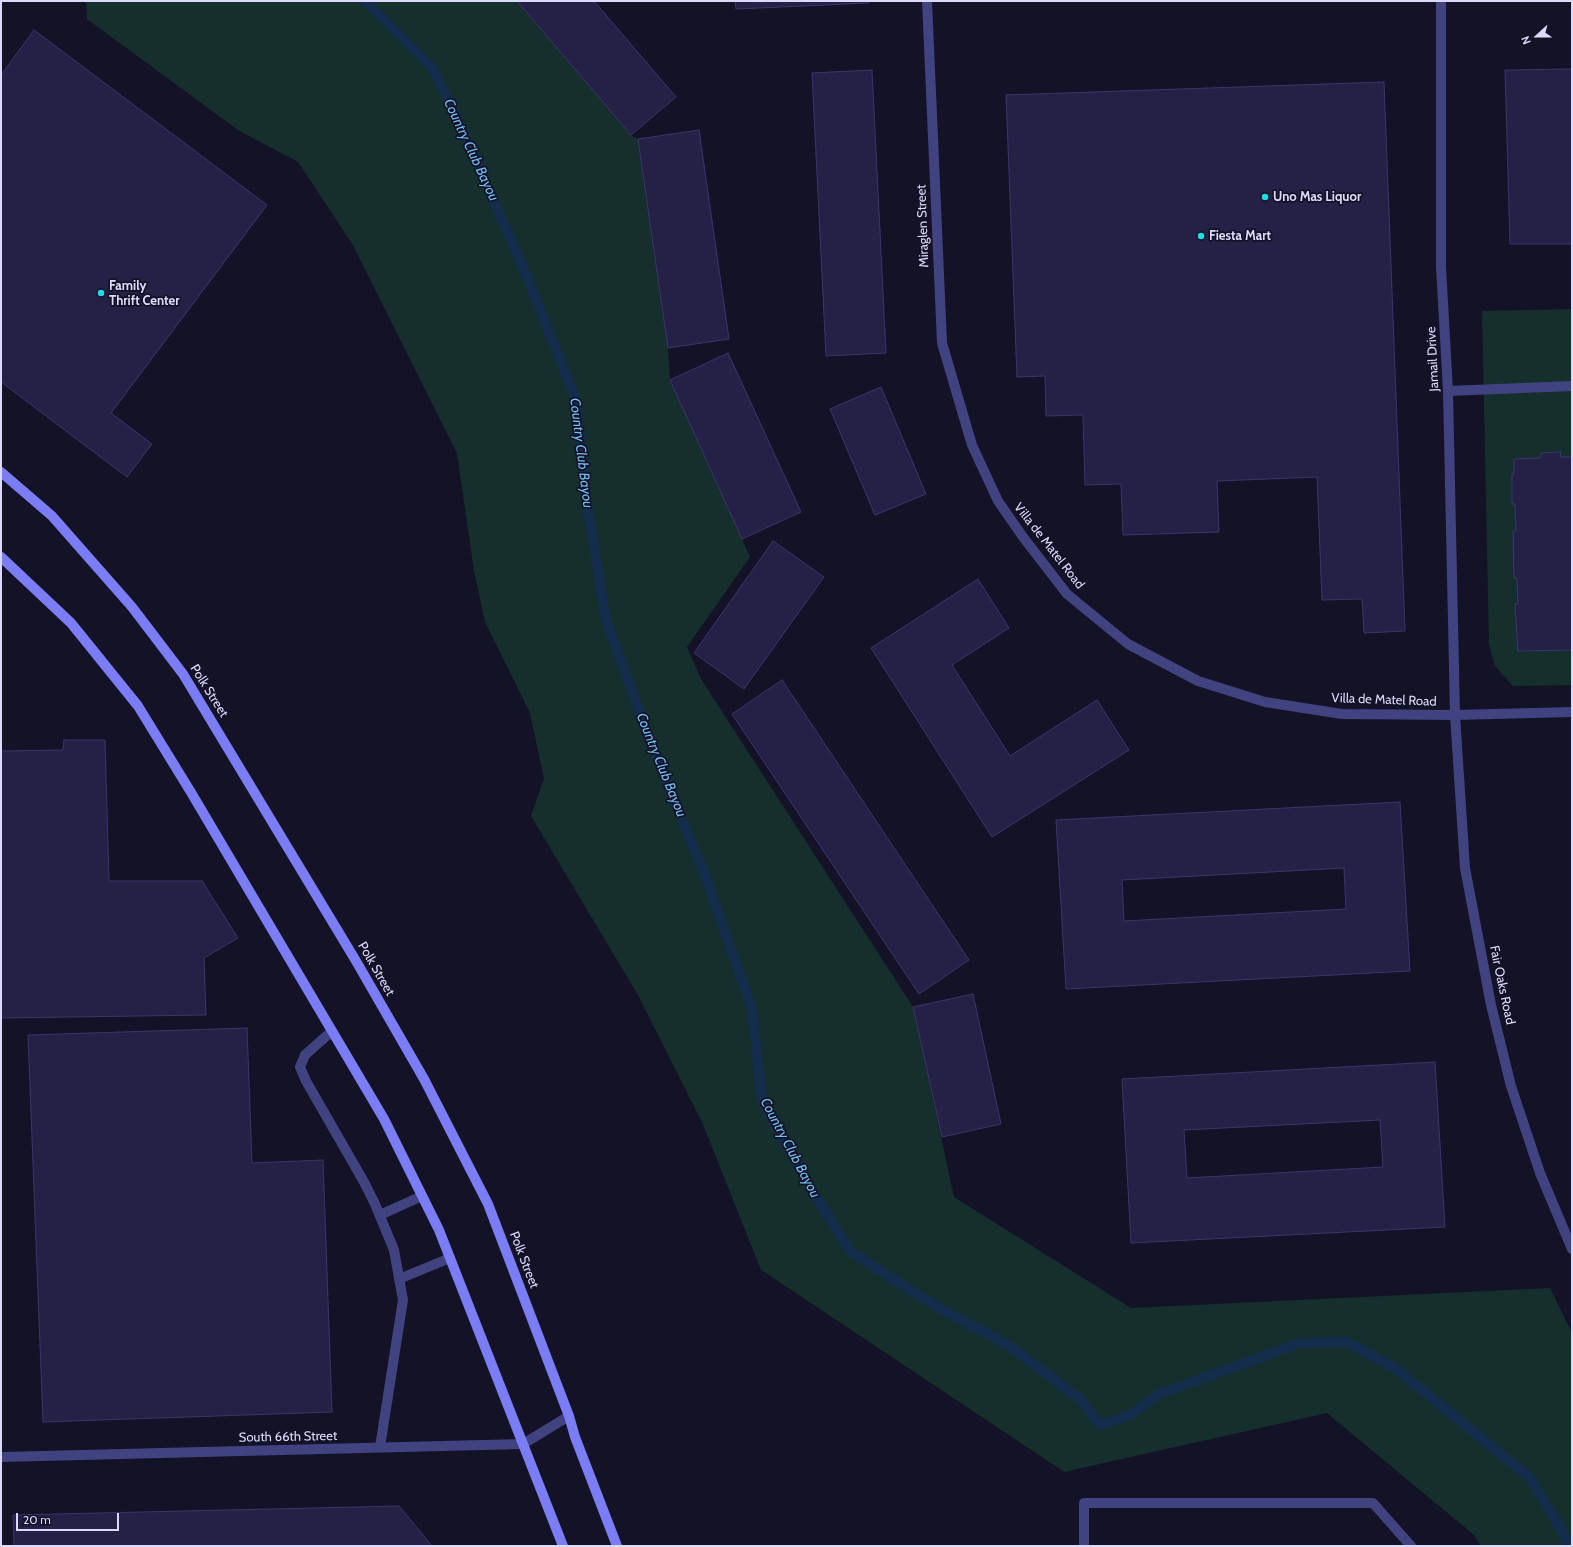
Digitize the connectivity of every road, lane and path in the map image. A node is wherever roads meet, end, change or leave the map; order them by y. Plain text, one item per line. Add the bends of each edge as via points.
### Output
1 (927, 1) edge
2 (1441, 1) edge
3 (1572, 386) edge
4 (1448, 391) junction
5 (972, 445) joint
6 (1, 472) edge
7 (1, 557) edge
8 (1572, 712) edge
9 (1455, 715) junction
10 (332, 1031) junction
11 (422, 1196) junction
12 (380, 1215) junction
13 (1572, 1249) edge
14 (450, 1258) junction
15 (399, 1279) junction
16 (569, 1416) junction
17 (523, 1444) junction
18 (380, 1447) junction
19 (1, 1457) edge
20 (563, 1546) edge
21 (617, 1546) edge
22 (1084, 1546) edge
23 (1411, 1546) edge

1 - 5 street, Miraglen Street via 942,343
2 - 4 street, Jamail Drive via 1441,267
3 - 4 street
4 - 9 street, Jamail Drive
5 - 9 street, Villa de Matel Road via 998,501 1063,589 1128,644 1198,681 1265,702 1342,714
6 - 16 main road, Polk Street via 52,516 132,607 184,674 229,748 424,1079 488,1204
7 - 10 main road via 71,623 138,706
8 - 9 street, Villa de Matel Road
9 - 13 street, Fair Oaks Road via 1466,868 1491,1006 1511,1086 1540,1172
10 - 11 main road via 384,1119
10 - 12 street via 306,1056 300,1067
11 - 12 street
11 - 14 main road via 440,1230
12 - 15 street via 394,1250
14 - 15 street
14 - 17 main road
15 - 18 street via 403,1300
16 - 17 street
16 - 21 main road, Polk Street
17 - 18 street, South 66th Street
17 - 20 main road
18 - 19 street, South 66th Street
22 - 23 street via 1084,1503 1373,1503

